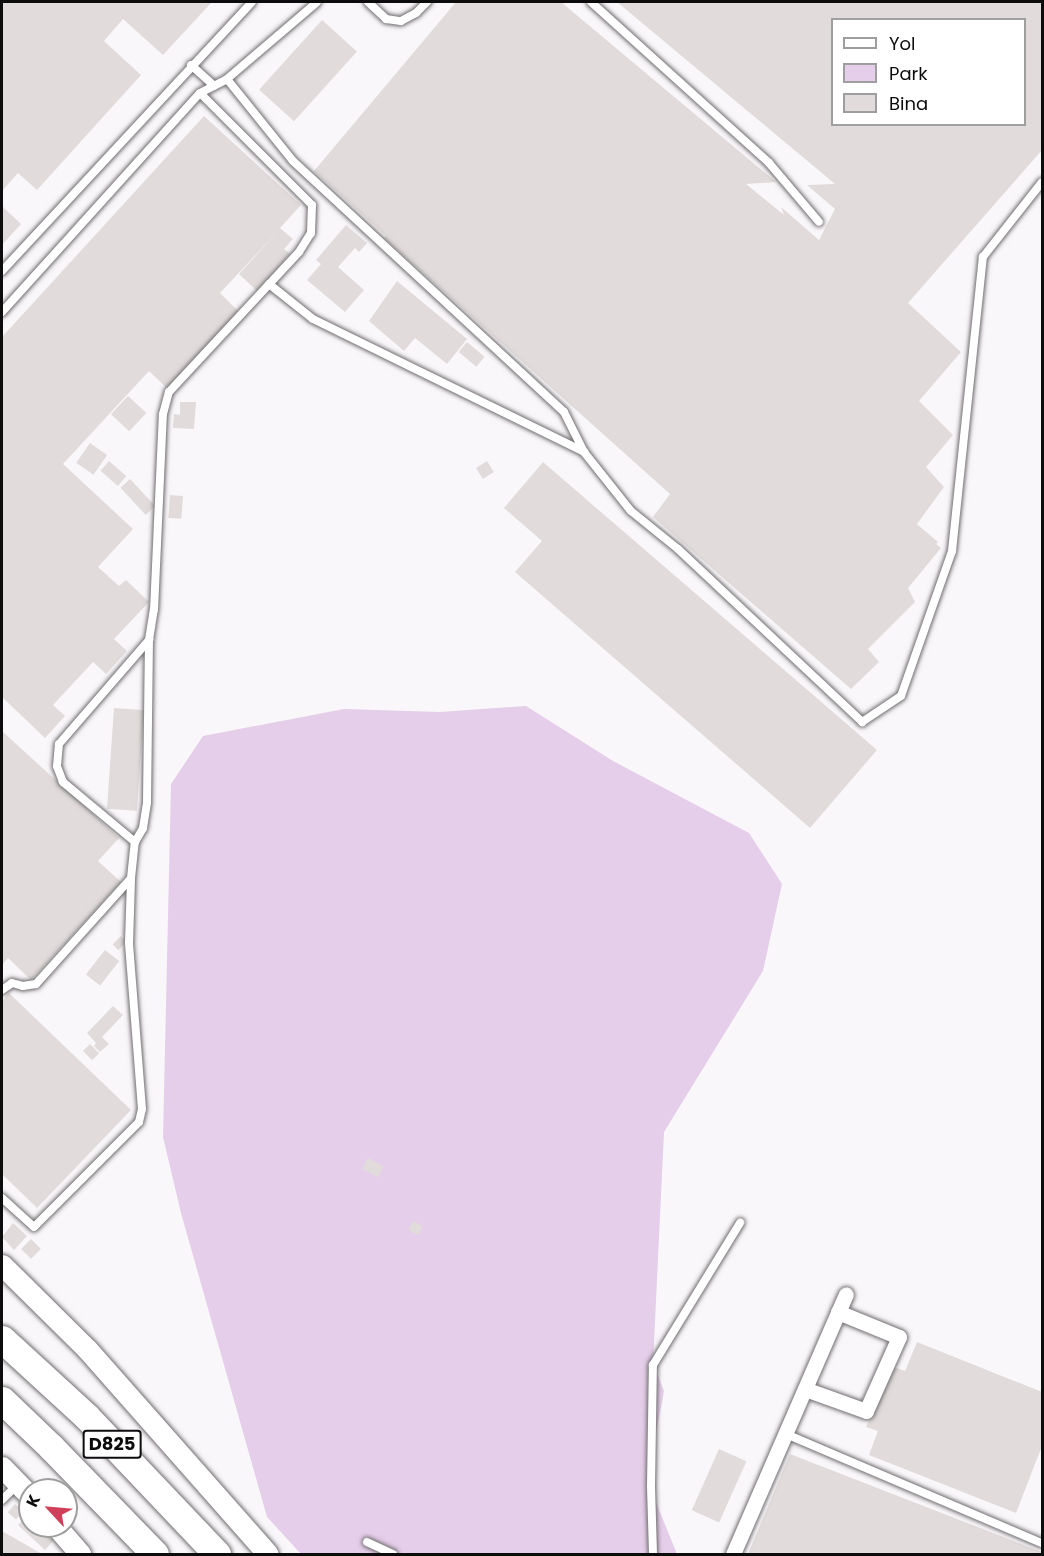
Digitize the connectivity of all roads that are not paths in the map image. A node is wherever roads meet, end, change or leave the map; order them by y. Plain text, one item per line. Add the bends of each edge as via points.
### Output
1 (252, 2) edge
2 (317, 2) edge
3 (368, 2) edge
4 (427, 2) edge
5 (591, 2) edge
6 (191, 64) junction
7 (227, 79) junction
8 (214, 86) junction
9 (200, 93) junction
10 (1042, 182) edge
11 (819, 222) dead end
12 (2, 271) edge
13 (269, 284) junction
14 (2, 312) edge
15 (584, 452) junction
16 (149, 640) junction
17 (135, 842) junction
18 (131, 878) junction
19 (2, 990) edge
20 (2, 1198) edge
21 (740, 1223) dead end
22 (2, 1265) edge
23 (846, 1294) dead end
24 (838, 1312) junction
25 (2, 1339) edge
26 (805, 1389) junction
27 (2, 1400) edge
28 (786, 1434) junction
29 (2, 1467) edge
30 (18, 1484) edge
31 (18, 1493) edge
32 (2, 1500) edge
33 (66, 1538) edge
34 (367, 1542) dead end
35 (1042, 1543) edge
36 (80, 1554) edge
37 (155, 1554) edge
38 (217, 1554) edge
39 (268, 1554) edge
40 (393, 1554) edge
41 (653, 1554) edge
42 (733, 1554) edge

1 - 6 lane
2 - 7 lane
3 - 4 lane via 386,19 402,21
5 - 11 lane via 769,163
6 - 8 lane
6 - 12 lane
7 - 8 lane
7 - 15 lane via 294,161 564,412
8 - 9 lane
9 - 13 lane via 312,205 311,233
9 - 14 lane
10 - 15 lane via 983,257 952,551 901,696 862,722 678,549 631,511
13 - 15 lane via 313,319
13 - 16 lane via 169,392 163,414 154,610
16 - 17 lane via 147,802 143,828
16 - 17 lane via 59,744 57,766 63,782
17 - 18 lane
18 - 19 lane via 36,984 12,983
18 - 20 lane via 129,943 142,1109 139,1122 34,1227
21 - 41 lane via 653,1365
22 - 39 street via 87,1349
23 - 24 street
24 - 26 street
24 - 26 street via 899,1337 866,1411
25 - 38 highway, D825 via 87,1417
26 - 28 street
27 - 37 highway, D825
28 - 35 lane
28 - 42 street
29 - 30 street
31 - 32 lane
33 - 36 street
34 - 40 lane

